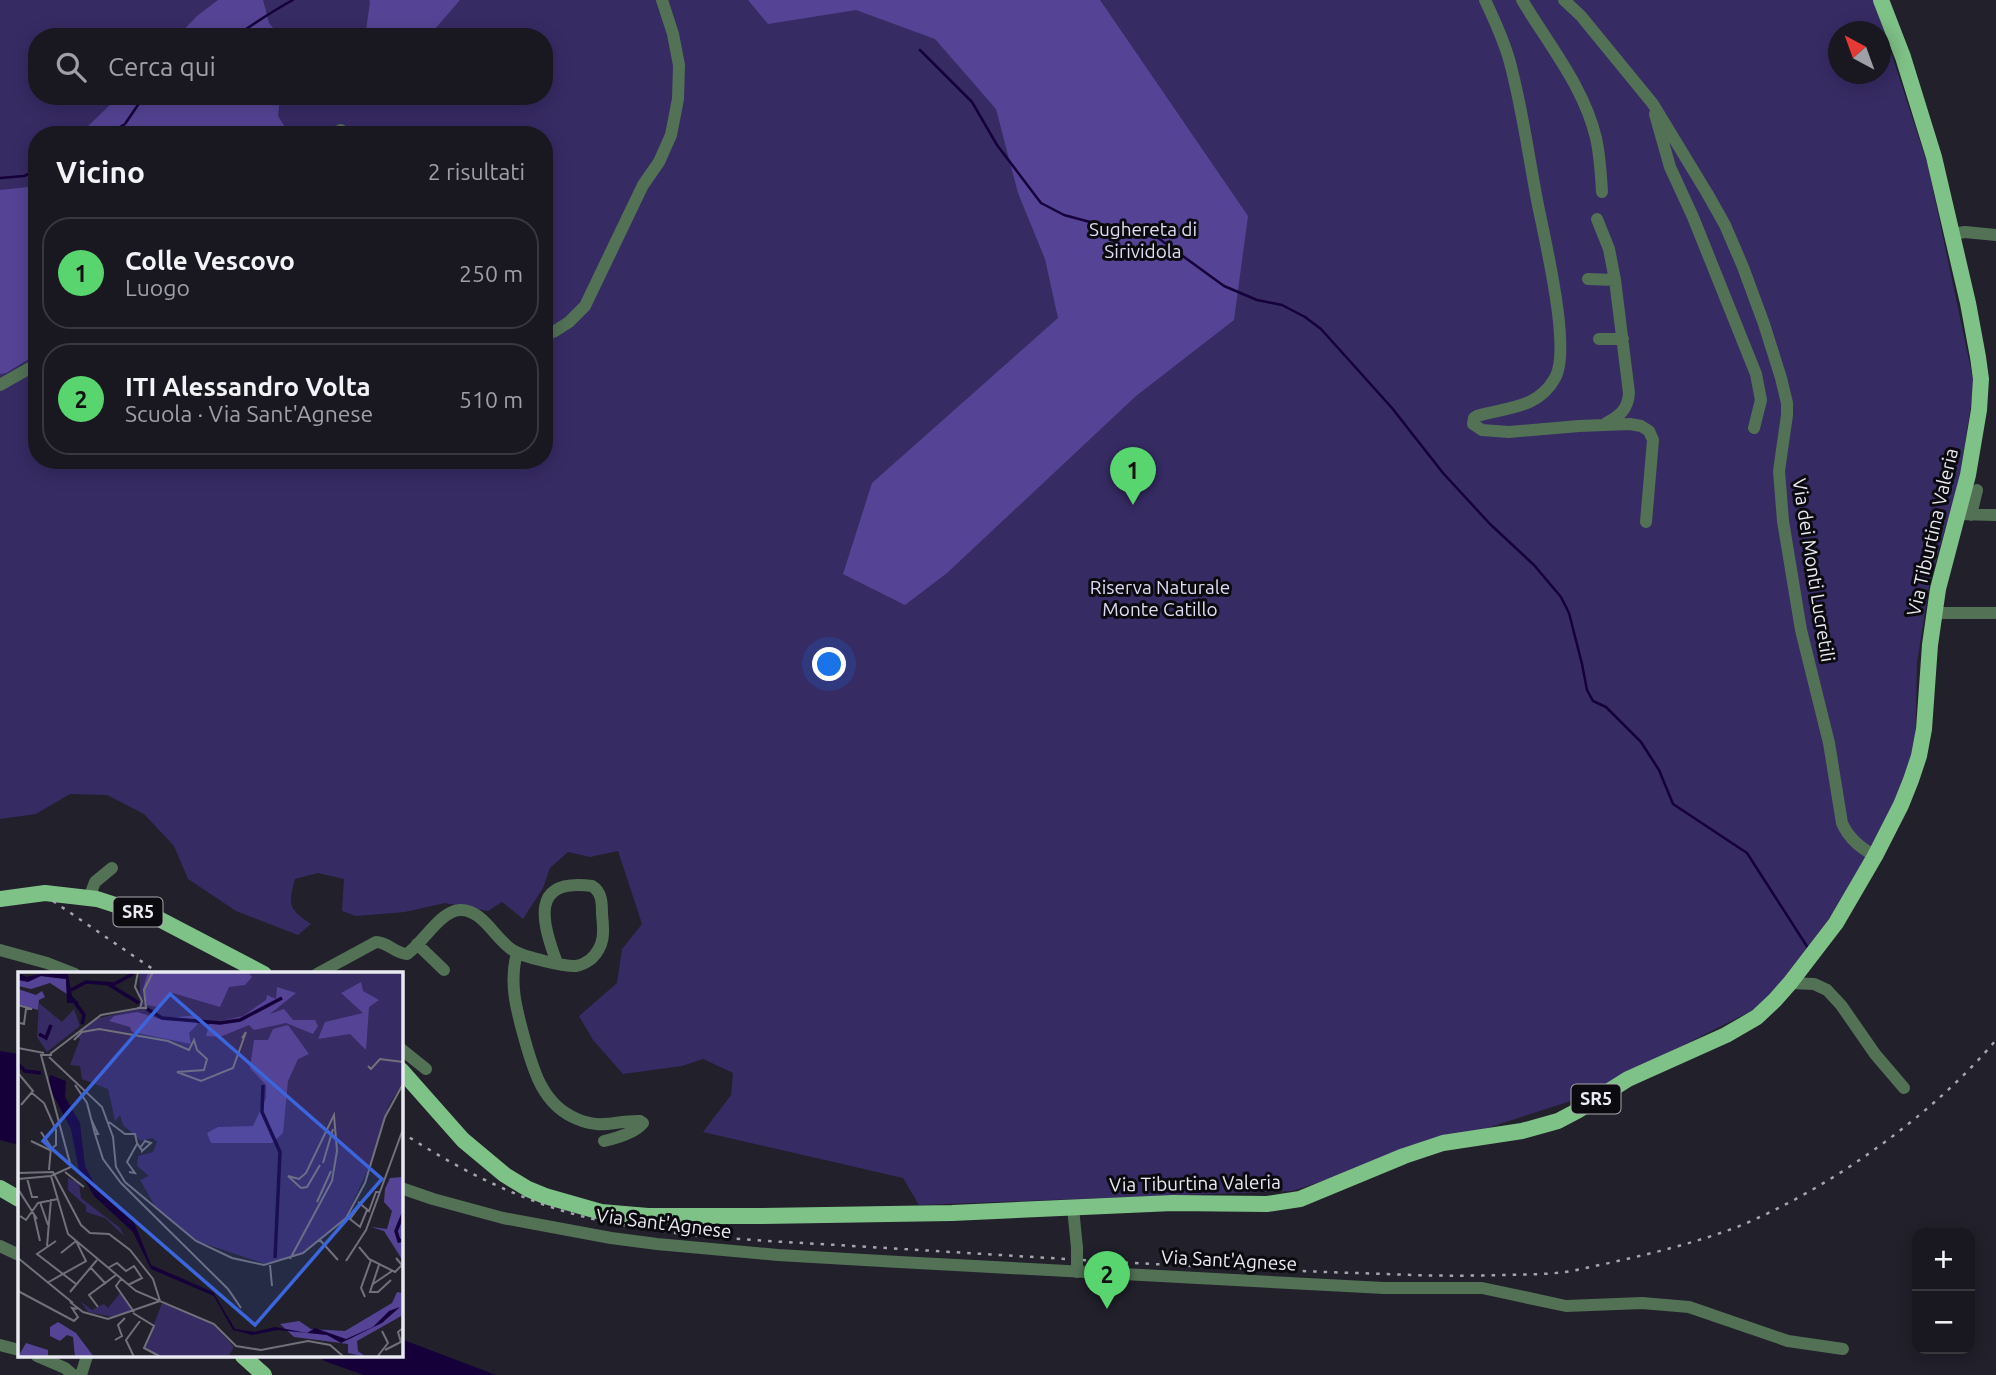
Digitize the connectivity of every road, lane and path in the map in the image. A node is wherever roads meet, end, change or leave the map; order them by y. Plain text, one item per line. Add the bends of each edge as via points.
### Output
1 (662, 0) edge
2 (1485, 0) edge
3 (1522, 0) edge
4 (1564, 0) edge
5 (1881, 0) edge
6 (1653, 104) junction
7 (1602, 192) dead end
8 (1597, 219) dead end
9 (1952, 234) junction
10 (1996, 235) edge
11 (1588, 279) dead end
12 (1615, 280) junction
13 (553, 332) edge
14 (1599, 339) dead end
15 (1623, 339) junction
16 (28, 369) edge
17 (0, 385) edge
18 (1603, 425) junction
19 (1754, 428) dead end
20 (1977, 490) dead end
21 (1965, 514) junction
22 (1996, 515) edge
23 (1646, 522) dead end
24 (1934, 613) junction
25 (1996, 613) edge
26 (1875, 856) junction
27 (112, 868) dead end
28 (89, 898) junction
29 (0, 899) edge
30 (417, 944) junction
31 (0, 950) edge
32 (517, 953) junction
33 (557, 962) junction
34 (248, 965) junction
35 (444, 970) dead end
36 (70, 972) edge
37 (260, 972) edge
38 (267, 972) edge
39 (321, 972) edge
40 (1790, 984) junction
41 (402, 1050) edge
42 (426, 1069) dead end
43 (402, 1071) edge
44 (1904, 1088) dead end
45 (604, 1141) dead end
46 (0, 1188) edge
47 (402, 1188) edge
48 (18, 1198) edge
49 (1073, 1208) junction
50 (0, 1246) edge
51 (18, 1255) edge
52 (1077, 1272) junction
53 (0, 1345) edge
54 (1843, 1349) dead end
55 (18, 1350) edge
56 (42, 1358) edge
57 (86, 1358) edge
58 (245, 1358) edge
59 (73, 1375) edge
60 (81, 1375) edge
61 (264, 1375) edge

1 - 13 street via 679,65 671,135 585,306
2 - 18 street via 1504,44 1521,111 1557,305 1560,367 1539,398 1477,416 1473,424 1482,430 1508,432
3 - 7 street via 1583,99 1597,140
4 - 6 street, Via dei Monti Lucretili
5 - 9 main road, Via Tiburtina Valeria / SR5 via 1927,131
6 - 19 street via 1670,167 1756,374 1761,400
6 - 26 street, Via dei Monti Lucretili via 1730,237 1777,365 1787,415 1780,495 1801,630 1829,743 1842,823 1856,843
8 - 12 street
9 - 10 street
9 - 21 main road, Via Tiburtina Valeria / SR5 via 1981,379
11 - 12 street
12 - 15 street
14 - 15 street
15 - 18 street via 1629,400 1621,414
16 - 17 street
18 - 23 street via 1641,426 1653,440
20 - 21 street
21 - 22 street
21 - 24 main road, Via Tiburtina Valeria / SR5
24 - 25 street
24 - 26 main road, Via Tiburtina Valeria / SR5 via 1919,756 1908,791
26 - 40 main road, Via Tiburtina Valeria / SR5 via 1836,923
27 - 28 street via 95,882
28 - 29 main road, SR5 via 45,893
28 - 34 main road, SR5 via 159,919
30 - 32 street via 446,915 463,910 478,917
30 - 35 street
30 - 39 street via 404,954 376,942
31 - 36 street
32 - 33 street
32 - 45 street via 515,1006 532,1069 549,1098 584,1122 643,1123
33 - 33 street via 547,931 546,899 559,888 592,886 602,902 600,948 576,966
34 - 37 main road, SR5
34 - 38 street
40 - 44 street via 1818,985 1831,993
40 - 49 main road, Via Tiburtina Valeria / SR5 via 1763,1012 1734,1030 1628,1079 1544,1126 1429,1147 1286,1202
41 - 42 street
43 - 49 main road, Via Tiburtina Valeria / SR5 via 463,1140 505,1175 552,1199 601,1212 761,1216
46 - 48 main road
47 - 52 street, Via Sant'Agnese via 503,1218 623,1240 778,1255
49 - 52 street, bridge
50 - 51 street
52 - 54 street, Via Sant'Agnese via 1384,1288 1482,1288 1566,1306 1681,1305 1783,1339
53 - 55 street
56 - 59 street
57 - 60 street
58 - 61 main road

